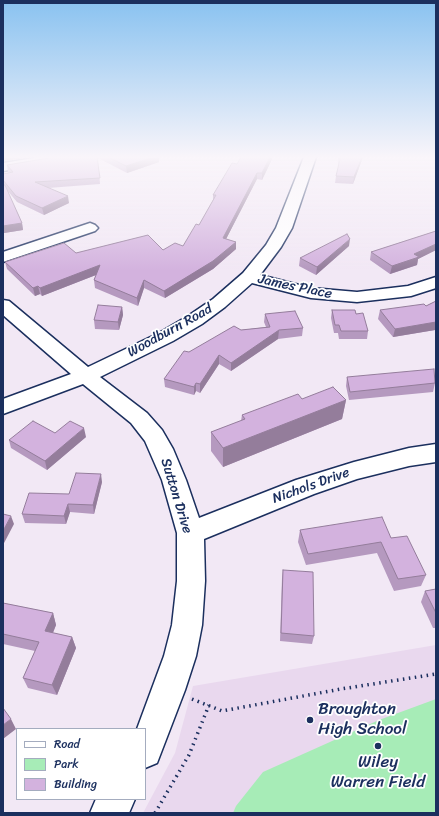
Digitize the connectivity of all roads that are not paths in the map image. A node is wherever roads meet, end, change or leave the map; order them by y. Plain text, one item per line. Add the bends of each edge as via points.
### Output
1 (296, 195) edge
2 (90, 228) dead end
3 (3, 257) edge
4 (249, 277) junction
5 (436, 282) edge
6 (3, 305) edge
7 (85, 376) junction
8 (3, 407) edge
9 (436, 453) edge
10 (190, 533) junction
11 (146, 748) edge
12 (116, 800) edge
13 (108, 813) edge

1 - 4 street, Woodburn Road via 274,247
2 - 3 street
4 - 5 street, James Place via 311,293 357,297 410,291
4 - 7 street, Woodburn Road via 219,304 196,320
6 - 7 street, Sutton Drive
7 - 8 street, Woodburn Road
7 - 10 street, Sutton Drive via 139,418 154,436 172,474
9 - 10 street, Nichols Drive via 409,457 340,475
10 - 11 street, Sutton Drive via 191,581 187,625 169,690
12 - 13 street

